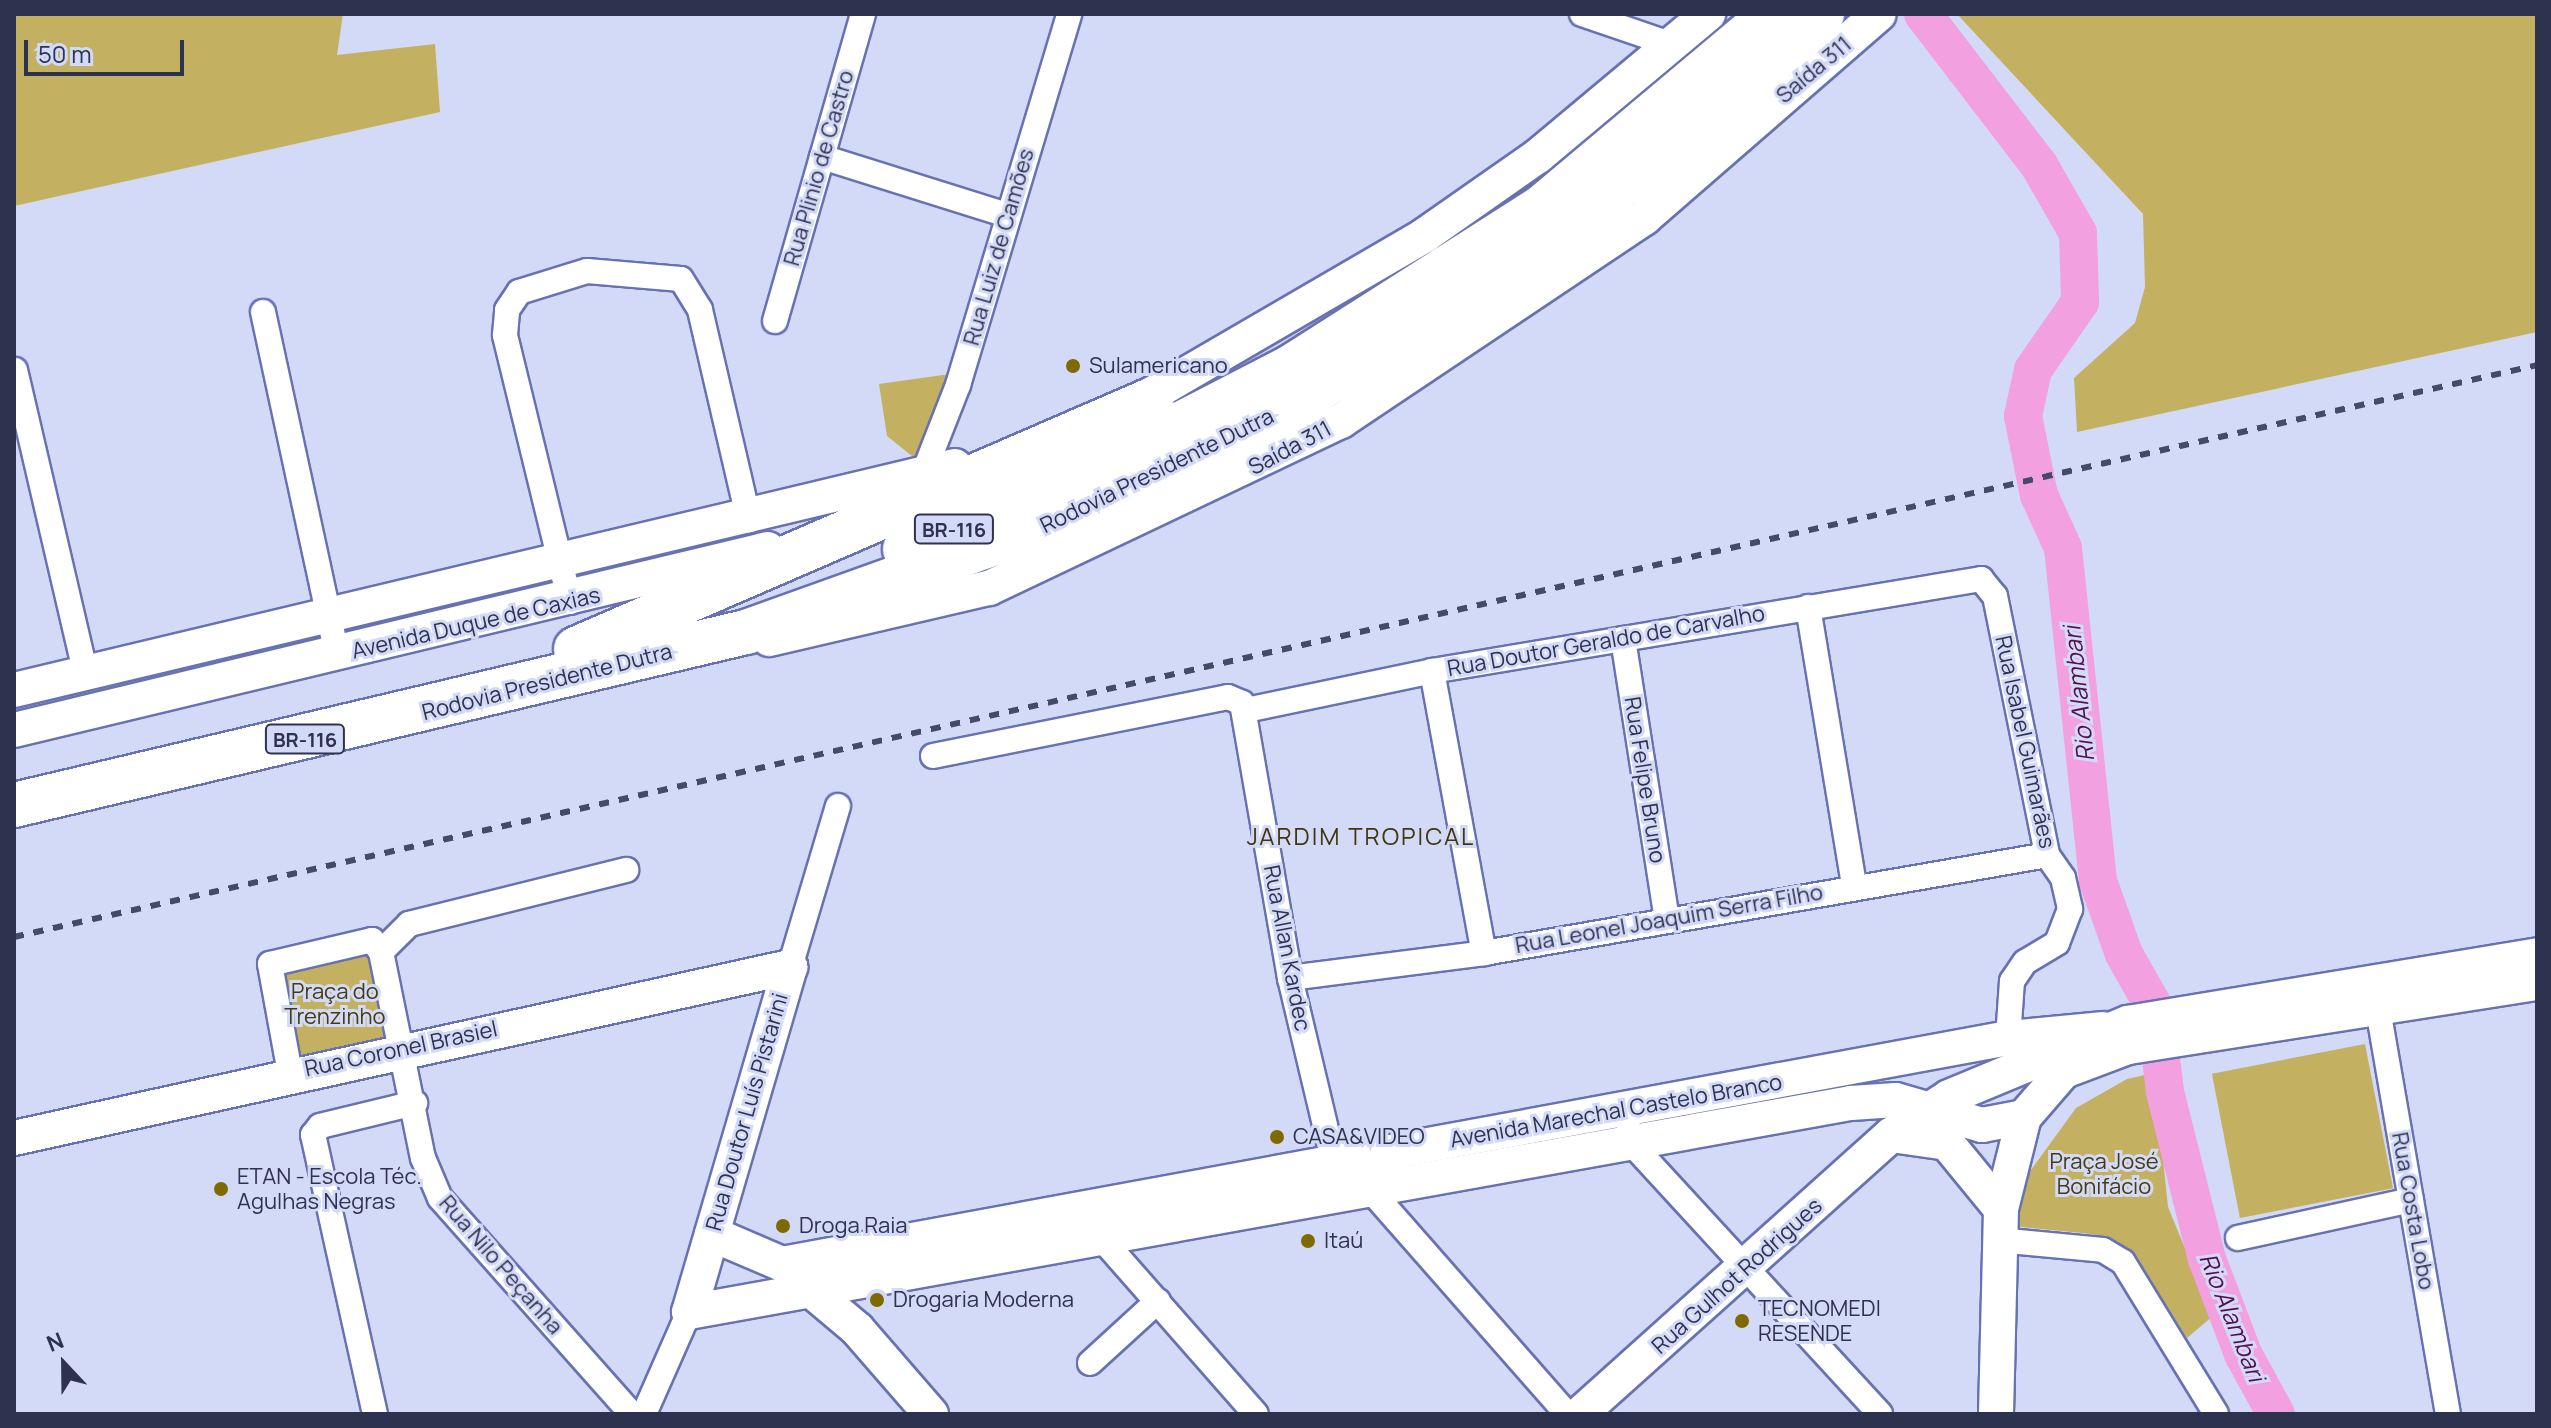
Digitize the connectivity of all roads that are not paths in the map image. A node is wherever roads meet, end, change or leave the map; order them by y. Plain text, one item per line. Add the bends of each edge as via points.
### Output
1 (863, 14) edge
2 (1069, 14) edge
3 (1582, 14) edge
4 (1708, 14) edge
5 (1772, 14) edge
6 (1822, 14) edge
7 (1872, 21) edge
8 (1673, 45) junction
9 (822, 157) junction
10 (1007, 215) junction
11 (263, 312) dead end
12 (775, 321) dead end
13 (15, 370) edge
14 (1151, 400) junction
15 (922, 477) junction
16 (749, 520) junction
17 (561, 565) junction
18 (1967, 578) joint
19 (570, 602) junction
20 (1808, 607) junction
21 (331, 617) junction
22 (1623, 639) junction
23 (337, 655) junction
24 (586, 661) junction
25 (1432, 671) junction
26 (86, 674) junction
27 (14, 690) edge
28 (1237, 703) junction
29 (14, 730) edge
30 (933, 756) dead end
31 (14, 777) edge
32 (14, 805) edge
33 (838, 806) dead end
34 (2047, 855) junction
35 (626, 870) dead end
36 (1854, 886) junction
37 (1667, 920) junction
38 (381, 952) junction
39 (1484, 953) junction
40 (2537, 955) edge
41 (790, 967) junction
42 (1290, 978) junction
43 (2537, 983) edge
44 (2378, 1009) junction
45 (2220, 1019) junction
46 (2120, 1033) junction
47 (2008, 1038) junction
48 (403, 1048) junction
49 (290, 1073) junction
50 (415, 1103) junction
51 (1927, 1107) junction
52 (1625, 1110) junction
53 (2024, 1117) junction
54 (1891, 1135) junction
55 (14, 1138) edge
56 (1631, 1143) junction
57 (1333, 1159) junction
58 (1373, 1193) junction
59 (2411, 1200) junction
60 (2000, 1225) junction
61 (712, 1234) junction
62 (2238, 1238) dead end
63 (1102, 1239) junction
64 (782, 1264) junction
65 (1748, 1270) junction
66 (811, 1291) junction
67 (1158, 1301) junction
68 (689, 1312) junction
69 (1090, 1363) dead end
70 (375, 1414) edge
71 (632, 1414) edge
72 (644, 1414) edge
73 (931, 1414) edge
74 (1256, 1414) edge
75 (1567, 1414) edge
76 (1580, 1414) edge
77 (1880, 1414) edge
78 (1996, 1414) edge
79 (2216, 1414) edge
80 (2448, 1414) edge

1 - 9 street, Rua Plinio de Castro
2 - 10 street, Rua Luiz de Camões
3 - 8 street
4 - 8 street, Avenida Duque de Caxias
5 - 24 highway, Rodovia Presidente Dutra / BR-116 via 1542,207 1291,367 1078,477 897,553
6 - 24 highway, Rodovia Presidente Dutra / BR-116 via 1663,155 1514,267 1220,444 1084,511 897,583
7 - 24 street, Saída 311 via 1644,218 1508,315 1341,421 1223,483 977,592 890,616
8 - 14 street, Avenida Duque de Caxias via 1425,235
9 - 10 street
9 - 12 street, Rua Plinio de Castro
10 - 15 street, Rua Luiz de Camões via 958,385
11 - 21 street
13 - 26 street
14 - 15 street, Avenida Duque de Caxias
14 - 24 highway
15 - 16 street, Avenida Duque de Caxias
15 - 19 street, Avenida Duque de Caxias via 898,499 846,523
16 - 17 street, Avenida Duque de Caxias
16 - 17 street via 700,310 681,279 587,271 519,292 507,310 505,335
17 - 19 street
17 - 21 street, Avenida Duque de Caxias
18 - 20 street, Rua Doutor Geraldo de Carvalho
18 - 34 street, Rua Isabel Guimarães via 1981,579 1995,596
19 - 23 street, Avenida Duque de Caxias
20 - 22 street, Rua Doutor Geraldo de Carvalho
20 - 36 street
21 - 23 street
21 - 26 street, Avenida Duque de Caxias
22 - 25 street, Rua Doutor Geraldo de Carvalho
22 - 37 street, Rua Felipe Bruno
23 - 29 street, Avenida Duque de Caxias
24 - 31 highway, Rodovia Presidente Dutra / BR-116
24 - 32 highway, Rodovia Presidente Dutra / BR-116
25 - 28 street, Rua Doutor Geraldo de Carvalho
25 - 39 street
26 - 27 street, Avenida Duque de Caxias
28 - 30 street, Rua Doutor Geraldo de Carvalho
28 - 42 street, Rua Allan Kardec
33 - 41 street, Rua Doutor Luís Pistarini
34 - 36 street, Rua Leonel Joaquim Serra Filho
34 - 47 street, Rua Isabel Guimarães via 2063,878 2068,927 2012,981
35 - 38 street via 409,924
36 - 37 street, Rua Leonel Joaquim Serra Filho
37 - 39 street, Rua Leonel Joaquim Serra Filho
38 - 48 street, Rua Nilo Peçanha
38 - 49 street via 366,938 270,964
39 - 42 street, Rua Leonel Joaquim Serra Filho
40 - 45 street
41 - 48 street, Rua Coronel Brasiel
41 - 61 street, Rua Doutor Luís Pistarini
42 - 57 street, Rua Allan Kardec
43 - 44 street
44 - 45 street
44 - 59 street, Rua Costa Lobo
45 - 46 street, Avenida Marechal Castelo Branco
46 - 47 street, Avenida Marechal Castelo Branco
46 - 51 street, Rua Gulhot Rodrigues
46 - 53 street, Avenida Marechal Castelo Branco via 2064,1071
47 - 52 street, Avenida Marechal Castelo Branco
48 - 49 street, Rua Coronel Brasiel
48 - 50 street, Rua Nilo Peçanha
49 - 55 street, Rua Coronel Brasiel
50 - 70 street via 320,1126 313,1135
50 - 71 street, Rua Nilo Peçanha via 423,1158 440,1198
51 - 53 street, Avenida Marechal Castelo Branco via 1982,1125
51 - 54 street, Rua Gulhot Rodrigues
51 - 56 street, Avenida Marechal Castelo Branco via 1870,1101
52 - 56 street
52 - 57 street, Avenida Marechal Castelo Branco
53 - 60 street
54 - 60 street via 1947,1143
54 - 65 street, Rua Gulhot Rodrigues
56 - 58 street, Avenida Marechal Castelo Branco
56 - 65 street
57 - 58 street
57 - 64 street, Avenida Marechal Castelo Branco
58 - 63 street, Avenida Marechal Castelo Branco
58 - 75 street
59 - 62 street
59 - 80 street, Rua Costa Lobo
60 - 78 street
60 - 79 street via 2115,1255
61 - 64 street
61 - 68 street, Rua Doutor Luís Pistarini
63 - 66 street, Avenida Marechal Castelo Branco
63 - 67 street
64 - 66 street
65 - 76 street, Rua Gulhot Rodrigues
65 - 77 street
66 - 68 street, Avenida Marechal Castelo Branco
66 - 73 street via 857,1329
67 - 69 street
67 - 74 street
68 - 72 street, Rua Doutor Luís Pistarini

